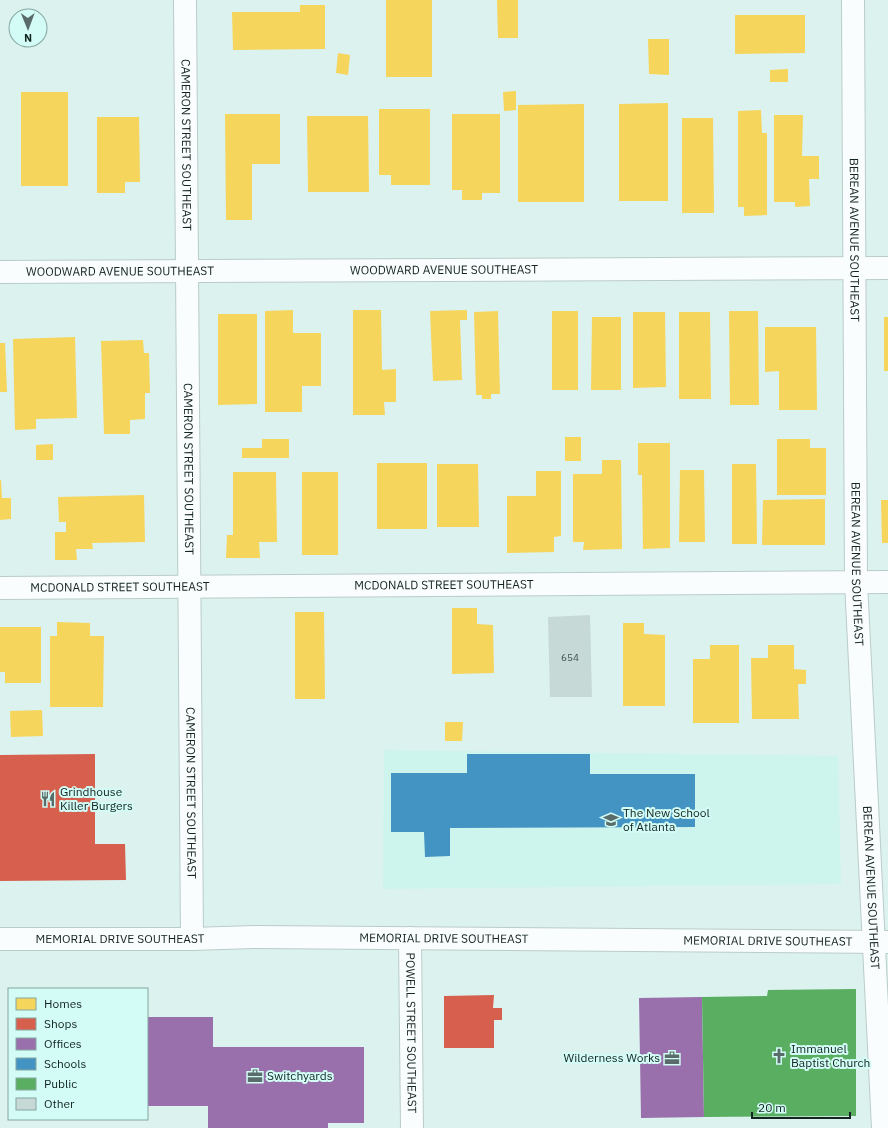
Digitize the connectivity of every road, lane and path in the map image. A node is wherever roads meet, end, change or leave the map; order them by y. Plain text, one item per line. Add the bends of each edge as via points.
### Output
1 (185, 0) edge
2 (853, 0) edge
3 (854, 268) junction
4 (888, 268) edge
5 (187, 271) junction
6 (0, 272) edge
7 (856, 582) junction
8 (888, 582) edge
9 (189, 586) junction
10 (0, 588) edge
11 (410, 938) junction
12 (0, 939) edge
13 (192, 939) junction
14 (881, 942) edge
15 (412, 1128) edge
16 (883, 1128) edge

1 - 5 street, CAMERON STREET SOUTHEAST
2 - 3 street, BEREAN AVENUE SOUTHEAST
3 - 4 street, WOODWARD AVENUE SOUTHEAST
3 - 5 street, WOODWARD AVENUE SOUTHEAST
3 - 7 street, BEREAN AVENUE SOUTHEAST
5 - 6 street, WOODWARD AVENUE SOUTHEAST
5 - 9 street, CAMERON STREET SOUTHEAST
7 - 8 street, MCDONALD STREET SOUTHEAST
7 - 9 street, MCDONALD STREET SOUTHEAST
7 - 14 street, BEREAN AVENUE SOUTHEAST
9 - 10 street, MCDONALD STREET SOUTHEAST
9 - 13 street, CAMERON STREET SOUTHEAST
11 - 13 street, MEMORIAL DRIVE SOUTHEAST
11 - 14 street, MEMORIAL DRIVE SOUTHEAST
11 - 15 street, POWELL STREET SOUTHEAST
12 - 13 street, MEMORIAL DRIVE SOUTHEAST
14 - 16 street, BEREAN AVENUE SOUTHEAST

